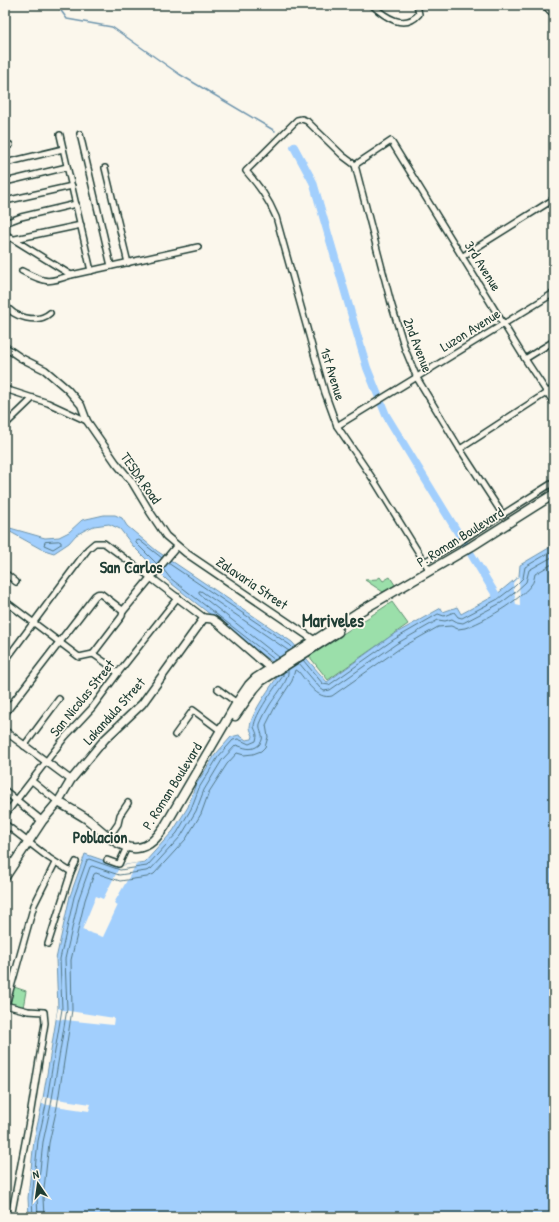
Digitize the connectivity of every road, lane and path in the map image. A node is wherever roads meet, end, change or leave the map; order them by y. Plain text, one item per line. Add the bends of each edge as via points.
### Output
1 (372, 5) edge
2 (417, 5) edge
3 (544, 5) edge
4 (554, 15) edge
5 (80, 134) dead end
6 (60, 135) dead end
7 (63, 149) junction
8 (5, 163) edge
9 (355, 165) junction
10 (68, 167) junction
11 (105, 168) dead end
12 (5, 182) edge
13 (72, 186) junction
14 (554, 199) edge
15 (5, 201) edge
16 (76, 204) junction
17 (5, 223) edge
18 (81, 225) junction
19 (5, 234) edge
20 (14, 239) junction
21 (198, 247) dead end
22 (463, 256) junction
23 (128, 263) junction
24 (111, 266) junction
25 (22, 271) dead end
26 (91, 271) junction
27 (71, 275) junction
28 (554, 293) edge
29 (5, 304) edge
30 (50, 313) dead end
31 (504, 323) junction
32 (554, 341) edge
33 (5, 347) edge
34 (525, 359) junction
35 (417, 378) junction
36 (554, 388) edge
37 (5, 389) edge
38 (547, 392) junction
39 (33, 398) junction
40 (554, 403) edge
41 (87, 421) junction
42 (5, 425) edge
43 (337, 426) junction
44 (460, 449) junction
45 (554, 482) edge
46 (554, 494) edge
47 (503, 515) junction
48 (177, 546) junction
49 (424, 562) junction
50 (430, 571) junction
51 (5, 573) edge
52 (150, 577) junction
53 (16, 582) dead end
54 (178, 597) junction
55 (5, 601) edge
56 (379, 602) junction
57 (123, 611) junction
58 (204, 618) junction
59 (34, 622) junction
60 (314, 640) junction
61 (59, 643) junction
62 (305, 649) junction
63 (93, 654) junction
64 (5, 661) edge
65 (273, 668) junction
66 (118, 673) junction
67 (218, 689) dead end
68 (59, 699) dead end
69 (237, 703) junction
70 (5, 713) edge
71 (5, 731) edge
72 (221, 731) junction
73 (174, 735) dead end
74 (24, 746) junction
75 (46, 762) junction
76 (71, 780) junction
77 (32, 781) junction
78 (5, 791) edge
79 (16, 801) junction
80 (58, 802) junction
81 (128, 803) dead end
82 (5, 815) edge
83 (42, 821) junction
84 (5, 824) edge
85 (109, 837) junction
86 (28, 842) junction
87 (127, 847) junction
88 (5, 858) edge
89 (107, 860) dead end
90 (76, 862) dead end
91 (55, 863) junction
92 (14, 864) junction
93 (70, 872) junction
94 (5, 877) edge
95 (48, 944) dead end
96 (5, 1005) edge
97 (11, 1217) edge

1 - 2 street via 393,20 404,22 419,14
3 - 4 street
5 - 24 street
6 - 7 street
7 - 8 street
7 - 10 street
9 - 22 street, 3rd Avenue via 391,141
9 - 35 street, 2nd Avenue via 391,303
9 - 43 street, 1st Avenue via 302,119 297,120 246,171 262,189 276,217 325,393
10 - 12 street
10 - 13 street
11 - 23 street
13 - 15 street
13 - 16 street
14 - 22 street
16 - 17 street
16 - 18 street
18 - 20 street
18 - 26 street
19 - 20 street
20 - 27 street
21 - 23 street
22 - 31 street, 3rd Avenue
23 - 24 street
24 - 26 street
25 - 27 street via 47,282
26 - 27 street
28 - 31 street, Luzon Avenue
29 - 30 street via 8,310 32,319 46,317
31 - 34 street, 3rd Avenue
31 - 35 street, Luzon Avenue
32 - 34 street
33 - 41 street, TESDA Road via 45,370 67,389 81,405
34 - 38 street, 3rd Avenue
35 - 43 street, Luzon Avenue
35 - 44 street, 2nd Avenue
36 - 38 street
37 - 39 street
38 - 40 street, 3rd Avenue
38 - 44 street
39 - 41 street
39 - 42 street
41 - 48 street, TESDA Road via 132,482 166,536
43 - 49 street, 1st Avenue
44 - 47 street, 2nd Avenue
45 - 47 street
46 - 50 main road, P. Roman Boulevard
47 - 49 street
48 - 52 street
48 - 60 street, Zalavaria Street
49 - 50 street, 1st Avenue
50 - 56 main road, P. Roman Boulevard
51 - 53 street
52 - 54 street
52 - 57 street
52 - 59 street via 107,545 95,542
54 - 58 street
54 - 66 street, San Nicolas Street
55 - 59 street
56 - 60 main road, P. Roman Boulevard
56 - 62 main road, P. Roman Boulevard via 359,619
57 - 61 street via 98,594
57 - 63 street via 122,616
58 - 65 main road via 218,623
58 - 76 main road, Lakandula Street via 142,704 105,739
59 - 61 street
59 - 64 street
60 - 62 main road, P. Roman Boulevard
61 - 63 street via 79,657
61 - 70 street
62 - 65 main road, P. Roman Boulevard
63 - 66 street
65 - 69 main road, P. Roman Boulevard via 256,678
65 - 72 main road, P. Roman Boulevard via 254,689 229,725
66 - 75 street, San Nicolas Street
67 - 69 street
68 - 74 street
69 - 72 main road, P. Roman Boulevard
71 - 74 street
72 - 73 street via 193,710
72 - 87 main road, P. Roman Boulevard via 155,839 143,847
74 - 75 street
75 - 76 street
75 - 77 street, San Nicolas Street
76 - 80 main road, Lakandula Street
77 - 79 street, San Nicolas Street
77 - 80 street
78 - 79 street
79 - 82 street, San Nicolas Street
79 - 83 street
80 - 83 main road
80 - 85 main road via 87,819
81 - 85 street
83 - 86 main road
84 - 86 street
85 - 87 main road
86 - 91 street
86 - 92 main road
87 - 89 street via 120,864
88 - 92 street
90 - 93 street
91 - 93 street
91 - 96 street via 34,905
92 - 94 main road
93 - 95 street
96 - 97 street via 44,1012 45,1023

